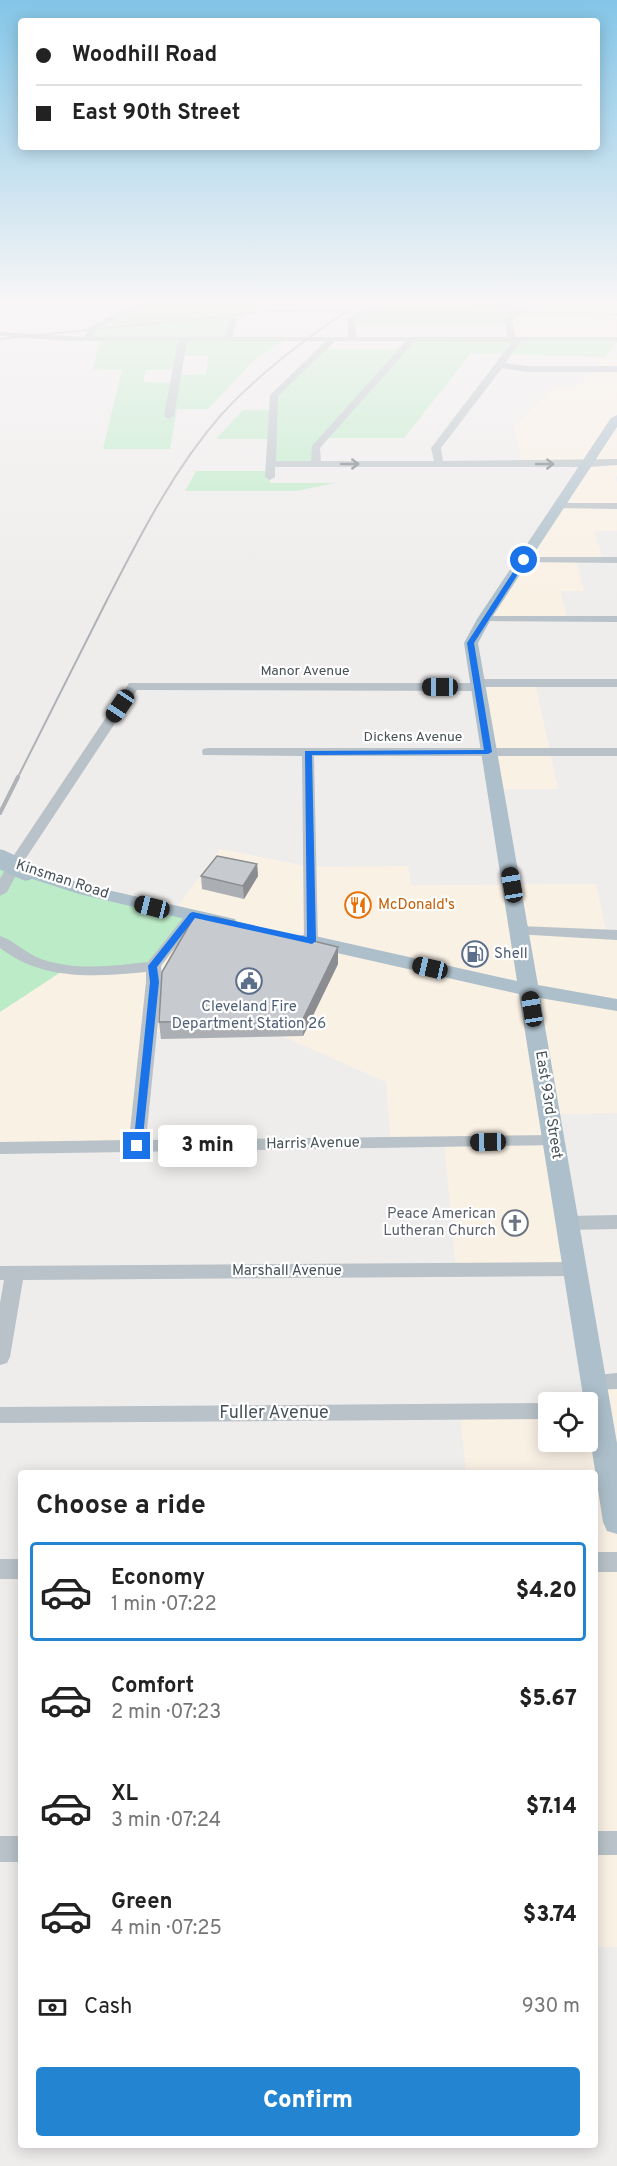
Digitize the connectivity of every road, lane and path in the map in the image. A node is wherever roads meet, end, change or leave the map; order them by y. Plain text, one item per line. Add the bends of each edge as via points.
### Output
1 (171, 402) edge
2 (274, 402) edge
3 (356, 402) edge
4 (471, 402) edge
5 (169, 416) dead end
6 (617, 418) edge
7 (617, 462) edge
8 (589, 463) junction
9 (271, 464) junction
10 (316, 464) junction
11 (439, 464) junction
12 (270, 477) dead end
13 (560, 506) junction
14 (617, 506) edge
15 (524, 560) junction
16 (617, 560) edge
17 (484, 619) junction
18 (617, 619) edge
19 (617, 683) edge
20 (478, 685) junction
21 (208, 752) dead end
22 (308, 752) junction
23 (488, 752) junction
24 (617, 752) edge
25 (0, 859) edge
26 (0, 892) edge
27 (193, 915) junction
28 (246, 927) edge
29 (520, 931) junction
30 (617, 935) edge
31 (290, 936) edge
32 (0, 941) edge
33 (312, 941) junction
34 (153, 966) junction
35 (529, 990) junction
36 (617, 1005) edge
37 (554, 1141) junction
38 (137, 1146) junction
39 (0, 1148) edge
40 (617, 1222) edge
41 (567, 1223) junction
42 (575, 1269) junction
43 (7, 1273) edge
44 (0, 1357) edge
45 (605, 1381) edge
46 (598, 1398) edge
47 (538, 1411) edge
48 (0, 1415) edge
49 (598, 1434) edge
50 (617, 1522) edge
51 (598, 1562) edge
52 (617, 1562) edge
53 (0, 1569) edge
54 (18, 1569) edge
55 (598, 1843) edge
56 (617, 1843) edge
57 (0, 1849) edge
58 (18, 1849) edge

1 - 5 street
2 - 9 street
3 - 10 street via 315,448
4 - 11 street via 436,448
6 - 8 main road, East 93rd Street
7 - 8 street
11 -> 8 street
8 - 13 main road, East 93rd Street
9 - 10 street
9 - 12 street
10 -> 11 street
13 - 14 street
13 - 15 main road, East 93rd Street
15 - 16 street
15 - 17 main road, East 93rd Street
17 - 18 street
17 - 20 main road, East 93rd Street via 471,643
19 - 20 street, Manor Avenue
20 - 23 main road, East 93rd Street
20 - 26 street, Manor Avenue via 133,686
21 - 22 street, Dickens Avenue
22 - 23 street, Dickens Avenue
22 - 33 street
23 - 24 street, Dickens Avenue
23 - 29 main road, East 93rd Street
25 - 27 main road, Kinsman Road, bridge via 85,890
27 - 28 main road, Kinsman Road
27 - 34 street
29 - 30 street
29 - 35 main road, East 93rd Street
31 - 33 main road
32 - 34 street via 22,958 64,970
33 - 35 main road
34 - 38 street
35 - 36 main road
35 - 37 main road, East 93rd Street
37 - 38 street, Harris Avenue
37 - 41 main road, East 93rd Street
38 - 39 street, Harris Avenue
40 - 41 street
41 - 42 main road, East 93rd Street
42 - 43 street, Marshall Avenue
42 - 45 main road, East 93rd Street
43 - 44 street
45 - 46 main road, East 93rd Street
47 - 48 street, Fuller Avenue
49 - 50 main road, East 93rd Street
51 - 52 street
53 - 54 street
55 - 56 street
57 - 58 street

